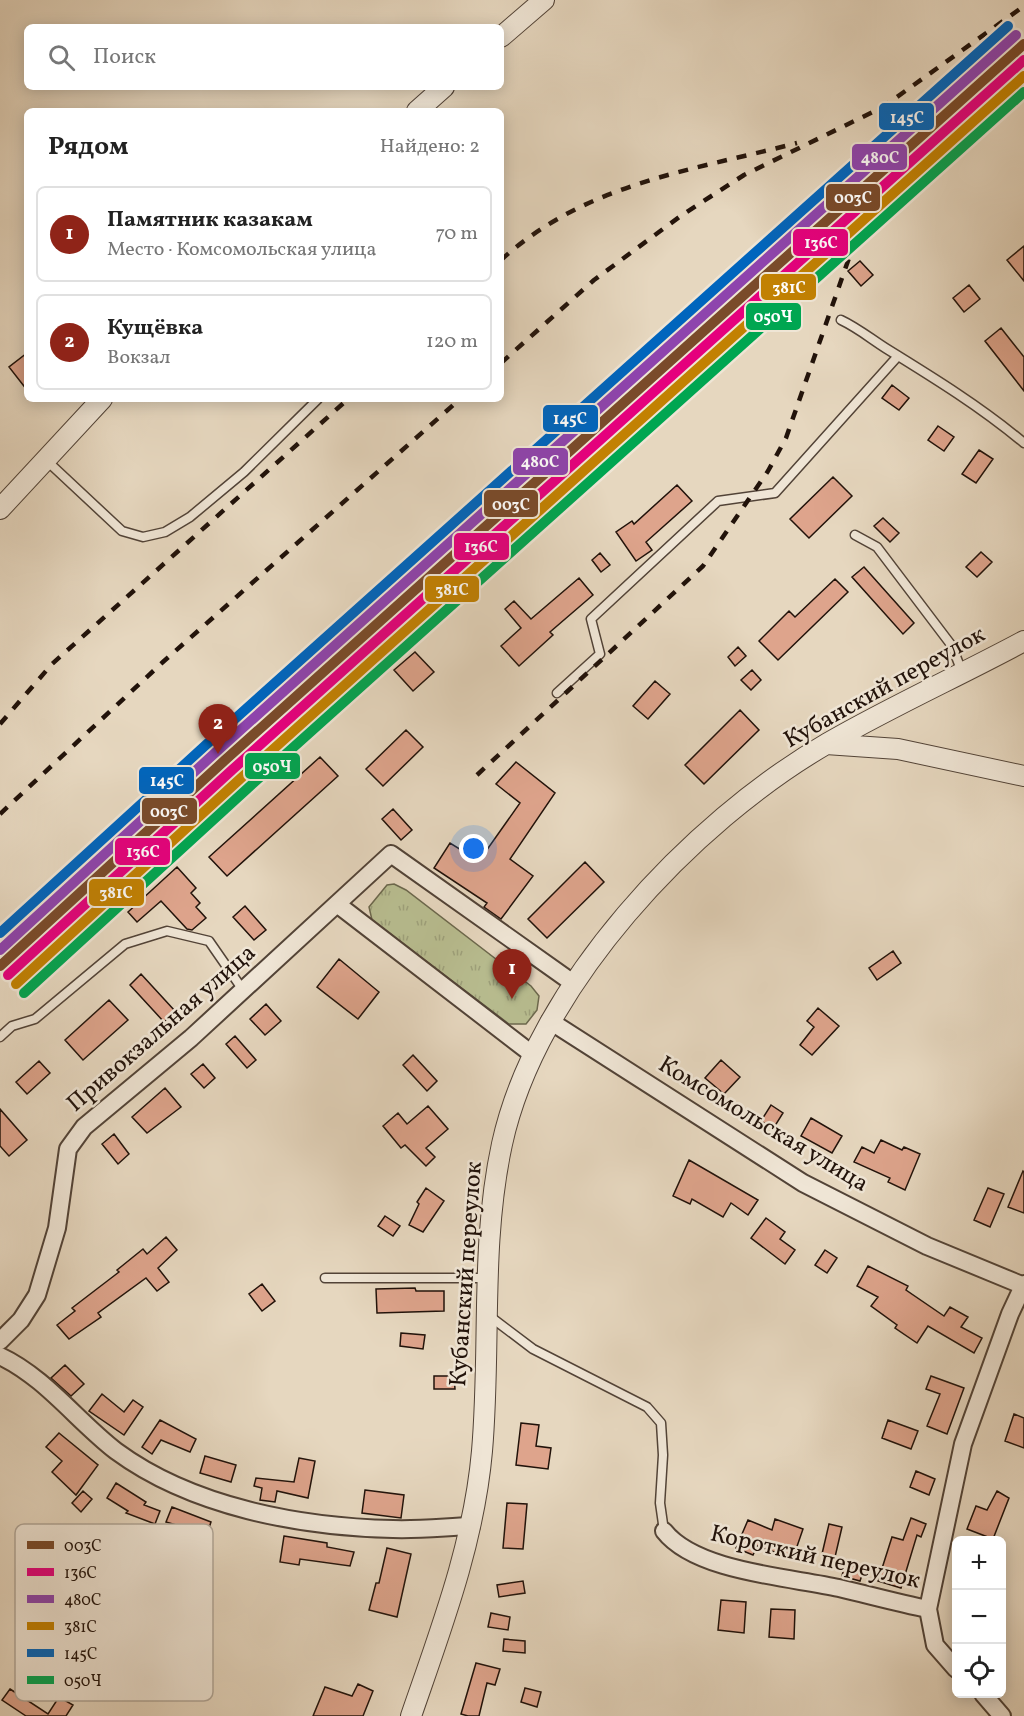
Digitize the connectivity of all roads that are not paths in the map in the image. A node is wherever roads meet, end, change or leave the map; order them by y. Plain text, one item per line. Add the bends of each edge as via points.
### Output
1 (538, 2) edge
2 (504, 35) edge
3 (441, 90) edge
4 (420, 108) edge
5 (841, 320) dead end
6 (898, 356) junction
7 (99, 402) edge
8 (315, 402) edge
9 (1024, 443) edge
10 (46, 459) junction
11 (0, 509) edge
12 (855, 535) dead end
13 (1024, 641) edge
14 (962, 672) junction
15 (557, 693) dead end
16 (825, 744) junction
17 (1024, 776) edge
18 (337, 904) junction
19 (573, 983) junction
20 (243, 990) junction
21 (550, 1021) junction
22 (0, 1037) edge
23 (532, 1054) junction
24 (324, 1278) dead end
25 (487, 1278) junction
26 (1024, 1285) edge
27 (485, 1313) junction
28 (0, 1341) edge
29 (0, 1356) edge
30 (471, 1526) junction
31 (664, 1532) joint
32 (928, 1609) junction
33 (952, 1666) edge
34 (986, 1698) edge
35 (411, 1716) edge
36 (1002, 1716) edge

1 - 2 street
3 - 4 street
5 - 6 lane via 861,329
6 - 9 lane
6 - 15 lane via 775,493 718,501 591,619 600,654
7 - 10 street
8 - 10 lane via 244,472 190,517 165,532 143,537 122,531
10 - 11 street
12 - 14 lane via 877,547 952,646
13 - 14 street, Кубанский переулок
14 - 16 street, Кубанский переулок
16 - 17 street via 898,749
16 - 19 street, Кубанский переулок via 688,848
18 - 19 street, Привокзальная улица via 392,854
18 - 20 street, Привокзальная улица
18 - 23 street
19 - 21 street, Кубанский переулок
20 - 22 lane via 209,941 167,931 124,944 35,1020 12,1026
20 - 28 street, Привокзальная улица via 84,1127 68,1149 57,1228 37,1295 21,1320
21 - 23 street, Кубанский переулок
21 - 26 street, Комсомольская улица via 803,1183 927,1246
23 - 25 street, Кубанский переулок via 502,1144
24 - 25 lane
25 - 27 street, Кубанский переулок
26 - 32 street, Короткий переулок via 963,1444
27 - 30 street, Кубанский переулок via 482,1452
27 - 31 lane via 533,1349 647,1407 661,1423 660,1503
29 - 30 street via 20,1365 116,1450 157,1478 201,1497 328,1524 394,1529
30 - 35 street, Кубанский переулок via 459,1578
31 - 32 street, Короткий переулок via 674,1544 692,1554 752,1572
32 - 33 street, Короткий переулок via 935,1645
34 - 36 street

